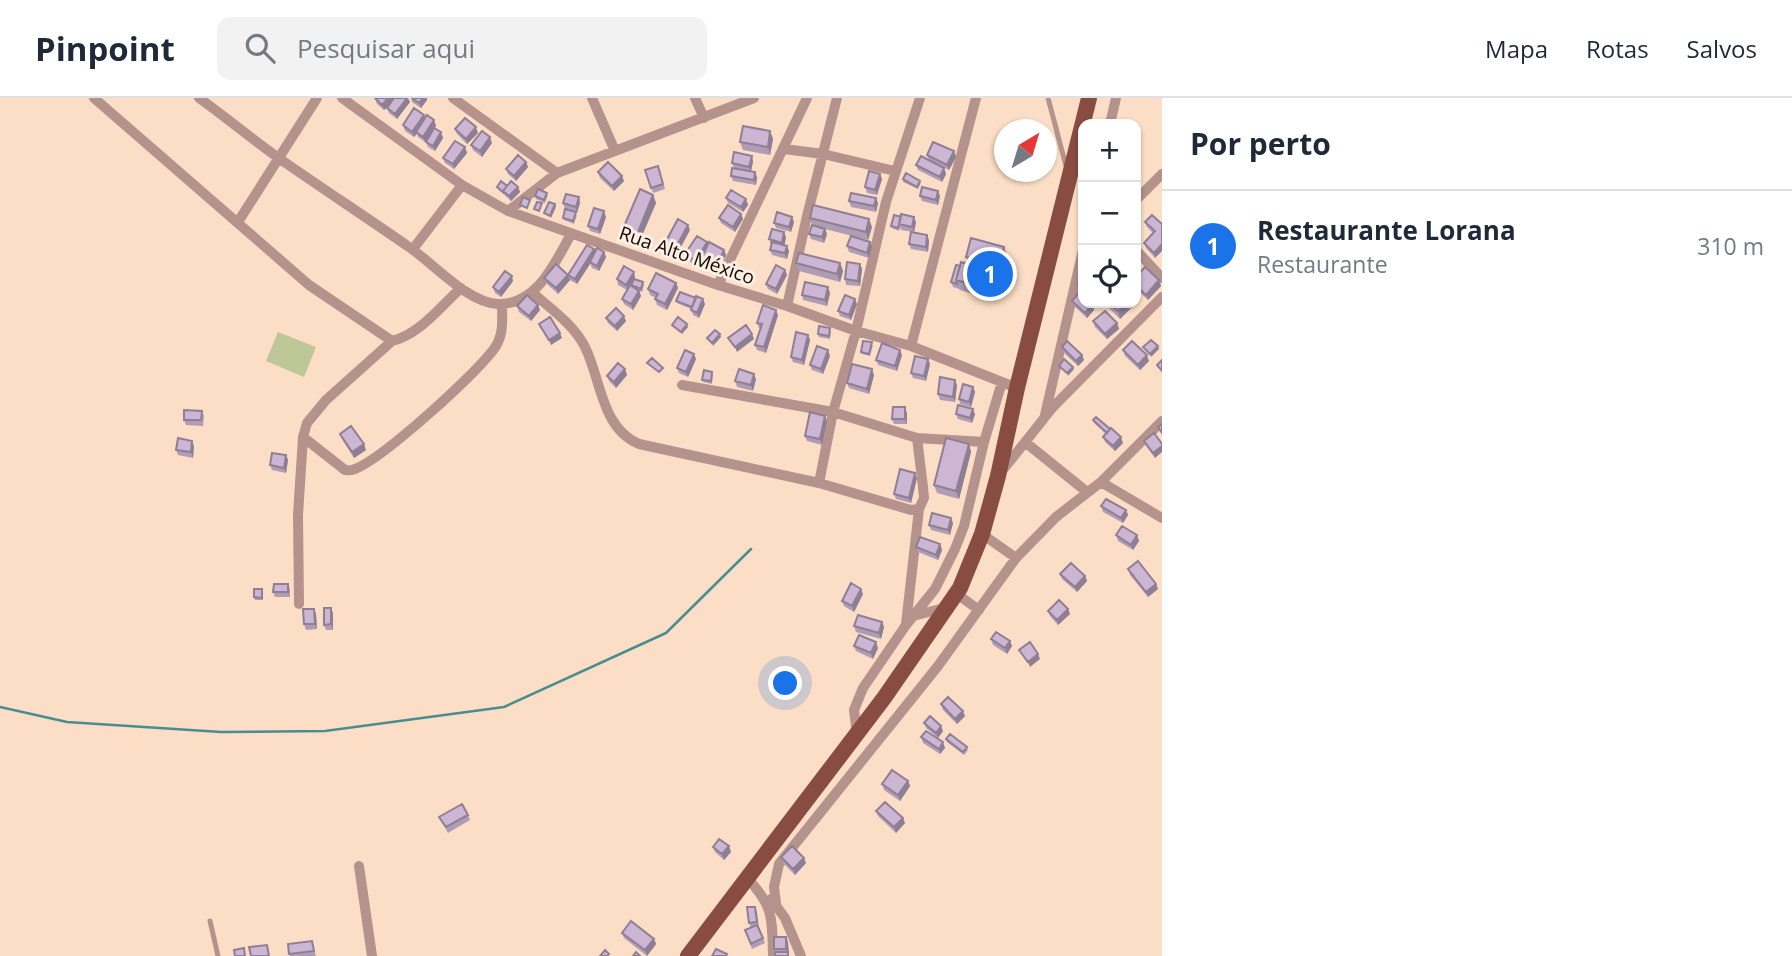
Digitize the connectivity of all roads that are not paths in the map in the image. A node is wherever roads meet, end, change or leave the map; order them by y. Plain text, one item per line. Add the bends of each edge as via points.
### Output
1 (94, 98) edge
2 (199, 98) edge
3 (317, 98) edge
4 (342, 98) edge
5 (453, 98) edge
6 (592, 98) edge
7 (695, 98) edge
8 (754, 98) edge
9 (807, 98) edge
10 (837, 98) edge
11 (920, 98) edge
12 (976, 98) edge
13 (1048, 98) edge
14 (1089, 98) edge
15 (1116, 98) edge
16 (704, 118) junction
17 (1111, 119) edge
18 (784, 149) junction
19 (615, 151) junction
20 (823, 153) junction
21 (280, 159) junction
22 (895, 171) junction
23 (557, 173) junction
24 (1162, 174) edge
25 (1069, 175) junction
26 (463, 185) junction
27 (1141, 195) edge
28 (508, 211) junction
29 (238, 222) junction
30 (571, 234) junction
31 (412, 249) junction
32 (1141, 255) edge
33 (1078, 271) edge
34 (1162, 278) edge
35 (718, 285) junction
36 (461, 288) junction
37 (533, 293) junction
38 (1162, 297) edge
39 (502, 304) junction
40 (787, 306) junction
41 (856, 331) junction
42 (392, 341) junction
43 (911, 346) junction
44 (682, 385) dead end
45 (1010, 385) junction
46 (833, 412) junction
47 (1044, 416) junction
48 (1162, 421) edge
49 (303, 437) junction
50 (917, 438) junction
51 (984, 442) junction
52 (1025, 442) junction
53 (998, 476) junction
54 (1101, 482) junction
55 (818, 484) junction
56 (1087, 492) junction
57 (919, 509) junction
58 (1162, 519) edge
59 (982, 534) junction
60 (1016, 558) junction
61 (952, 601) junction
62 (299, 604) dead end
63 (979, 610) junction
64 (910, 620) junction
65 (874, 712) junction
66 (891, 725) junction
67 (857, 734) junction
68 (832, 766) junction
69 (846, 780) junction
70 (359, 866) dead end
71 (747, 878) junction
72 (763, 895) junction
73 (776, 903) junction
74 (210, 921) dead end
75 (218, 956) edge
76 (372, 956) edge
77 (688, 956) edge
78 (773, 956) edge
79 (801, 956) edge

1 - 29 street
2 - 21 street
3 - 21 street
4 - 26 street, Rua Alto México
5 - 23 street
6 - 19 street
7 - 16 street
8 - 16 street
9 - 18 street
10 - 20 street
11 - 22 street
12 - 43 street
13 - 25 lane
14 - 25 main road
15 - 17 street
16 - 19 street
18 - 20 street
18 - 35 street
19 - 23 street
20 - 22 street
20 - 40 street
21 - 29 street
21 - 31 street
22 - 41 street
23 - 28 street
24 - 27 street
25 - 45 main road
26 - 28 street, Rua Alto México
26 - 31 street
28 - 30 street, Rua Alto México
29 - 42 street via 309,285
30 - 35 street, Rua Alto México
30 - 37 street
31 - 36 street
32 - 34 street
33 - 47 street
35 - 40 street, Rua Alto México
36 - 39 street
36 - 42 street via 424,323
37 - 39 street
37 - 55 street via 578,336 609,413 629,439 668,452
38 - 47 street
39 - 49 street via 503,326 496,346 460,385 367,463 345,470
40 - 41 street, Rua Alto México
41 - 43 street, Rua Alto México
41 - 46 street
42 - 49 street via 326,400 307,423
43 - 45 street, Rua Alto México
44 - 46 street
45 - 51 street
45 - 53 main road
46 - 50 street
46 - 55 street
47 - 52 street
48 - 54 street
49 - 62 street
50 - 51 street
50 - 57 street via 924,498
51 - 64 street via 956,549 935,589
52 - 53 street
52 - 56 street
53 - 59 main road
54 - 56 street
54 - 58 street
55 - 57 street via 904,509
56 - 60 street
57 - 64 street
59 - 60 street
59 - 61 main road
60 - 63 street
61 - 63 street
61 - 64 street
61 - 65 main road
63 - 66 street
64 - 67 street via 858,698
65 - 66 street
65 - 67 main road
66 - 69 street
67 - 68 main road
68 - 69 street
68 - 71 main road
69 - 73 street via 777,867
70 - 76 street
71 - 72 street
71 - 77 main road
72 - 73 street
72 - 78 street via 771,920
73 - 79 street
74 - 75 lane

